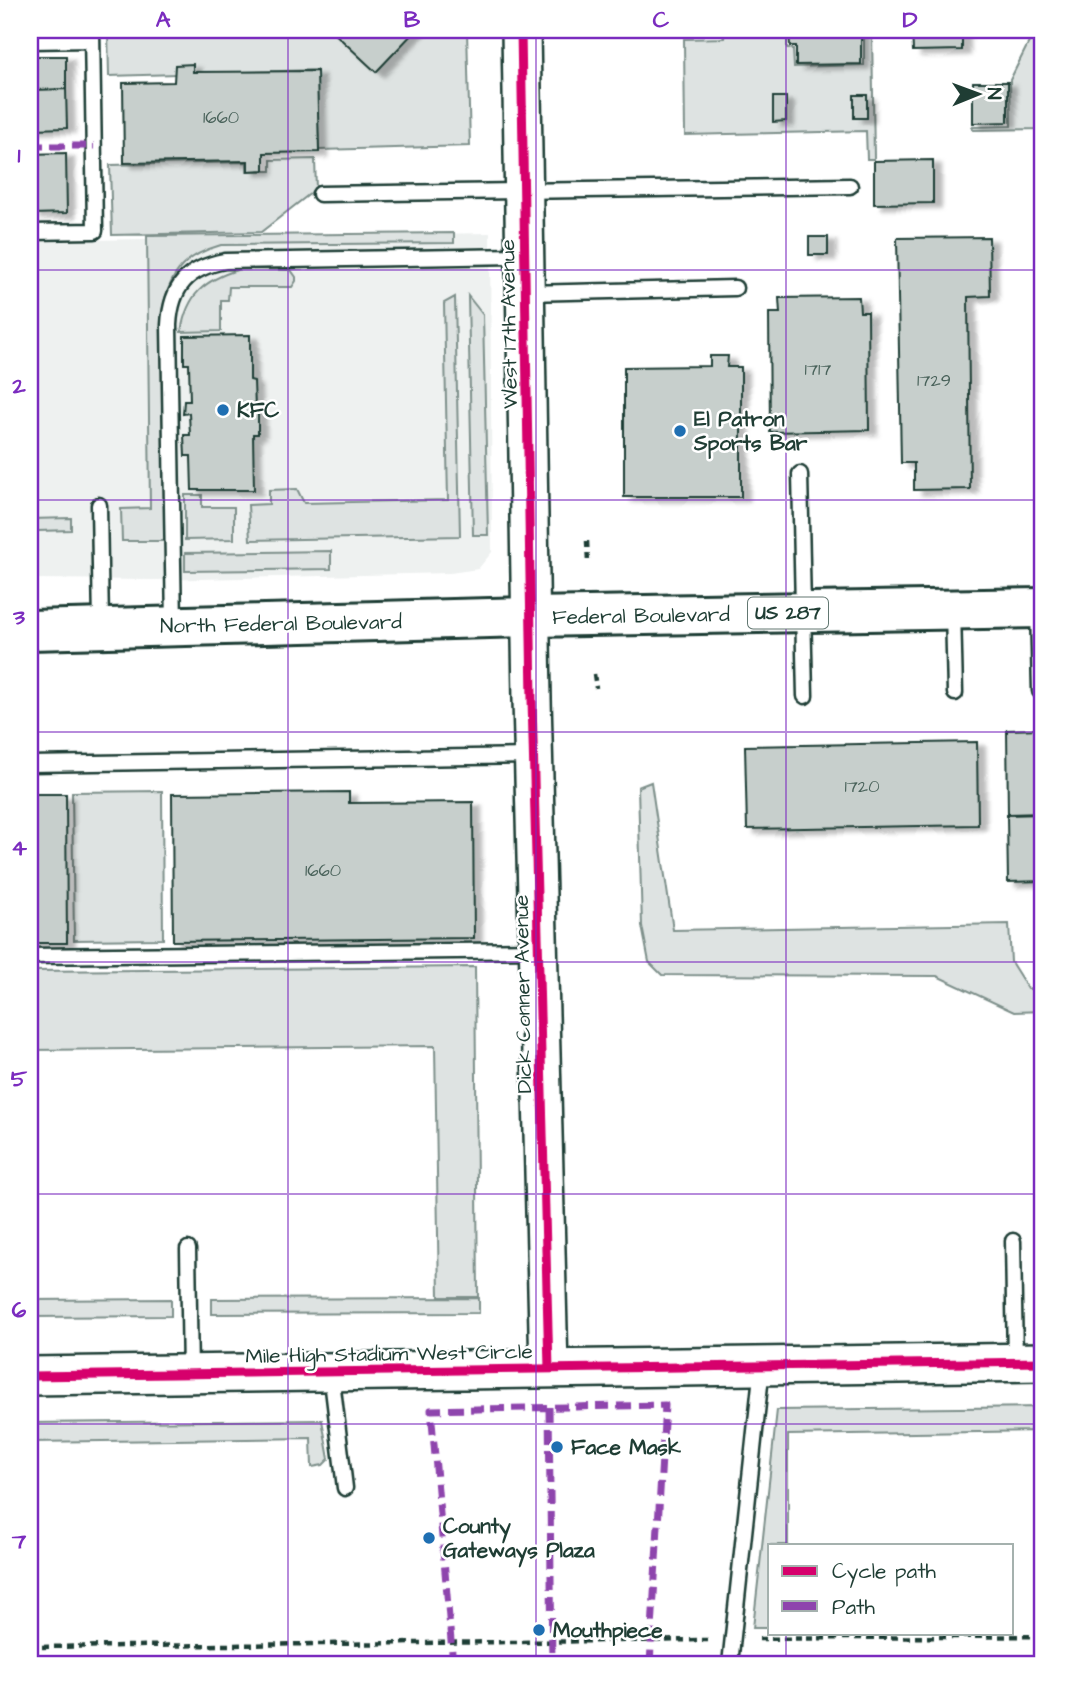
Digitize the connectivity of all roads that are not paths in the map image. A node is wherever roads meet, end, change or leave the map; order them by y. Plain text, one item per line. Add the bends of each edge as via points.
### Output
1 (521, 30) edge
2 (92, 35) edge
3 (30, 41) edge
4 (850, 186) dead end
5 (524, 191) junction
6 (320, 194) dead end
7 (30, 232) edge
8 (525, 256) junction
9 (735, 288) dead end
10 (526, 293) junction
11 (800, 474) dead end
12 (99, 505) dead end
13 (1040, 609) edge
14 (953, 610) junction
15 (803, 613) junction
16 (532, 617) junction
17 (174, 627) junction
18 (102, 629) junction
19 (30, 631) edge
20 (1040, 691) dead end
21 (955, 693) dead end
22 (805, 696) dead end
23 (535, 756) junction
24 (30, 764) edge
25 (540, 950) junction
26 (30, 956) edge
27 (1013, 1241) dead end
28 (188, 1249) dead end
29 (1029, 1363) edge
30 (762, 1366) junction
31 (549, 1369) junction
32 (331, 1372) junction
33 (190, 1374) junction
34 (30, 1376) edge
35 (345, 1488) dead end
36 (730, 1664) edge

1 - 5 street, West 17th Avenue
2 - 3 lane
2 - 7 lane via 95,231
4 - 5 lane
5 - 6 lane
5 - 8 street, West 17th Avenue
8 - 10 street, West 17th Avenue
8 - 17 lane via 225,261 191,274 170,306
9 - 10 lane
10 - 16 street, West 17th Avenue
11 - 15 lane
12 - 18 lane
13 - 14 main road, Federal Boulevard / US 287
13 - 20 lane
14 - 15 main road, Federal Boulevard / US 287
14 - 21 lane
15 - 16 main road, Federal Boulevard / US 287
15 - 22 lane
16 - 17 main road, North Federal Boulevard / US 287
16 - 23 street, Dick Conner Avenue
17 - 18 main road, North Federal Boulevard / US 287
18 - 19 main road, North Federal Boulevard / US 287
23 - 24 lane
23 - 25 street, Dick Conner Avenue
25 - 26 lane
25 - 31 street, Dick Conner Avenue
27 - 29 lane
28 - 33 lane
29 - 30 street, Mile High Stadium West Circle
30 - 31 street, Mile High Stadium West Circle
30 - 36 lane
31 - 32 street, Mile High Stadium West Circle
32 - 33 street, Mile High Stadium West Circle
32 - 35 lane
33 - 34 street, Mile High Stadium West Circle

